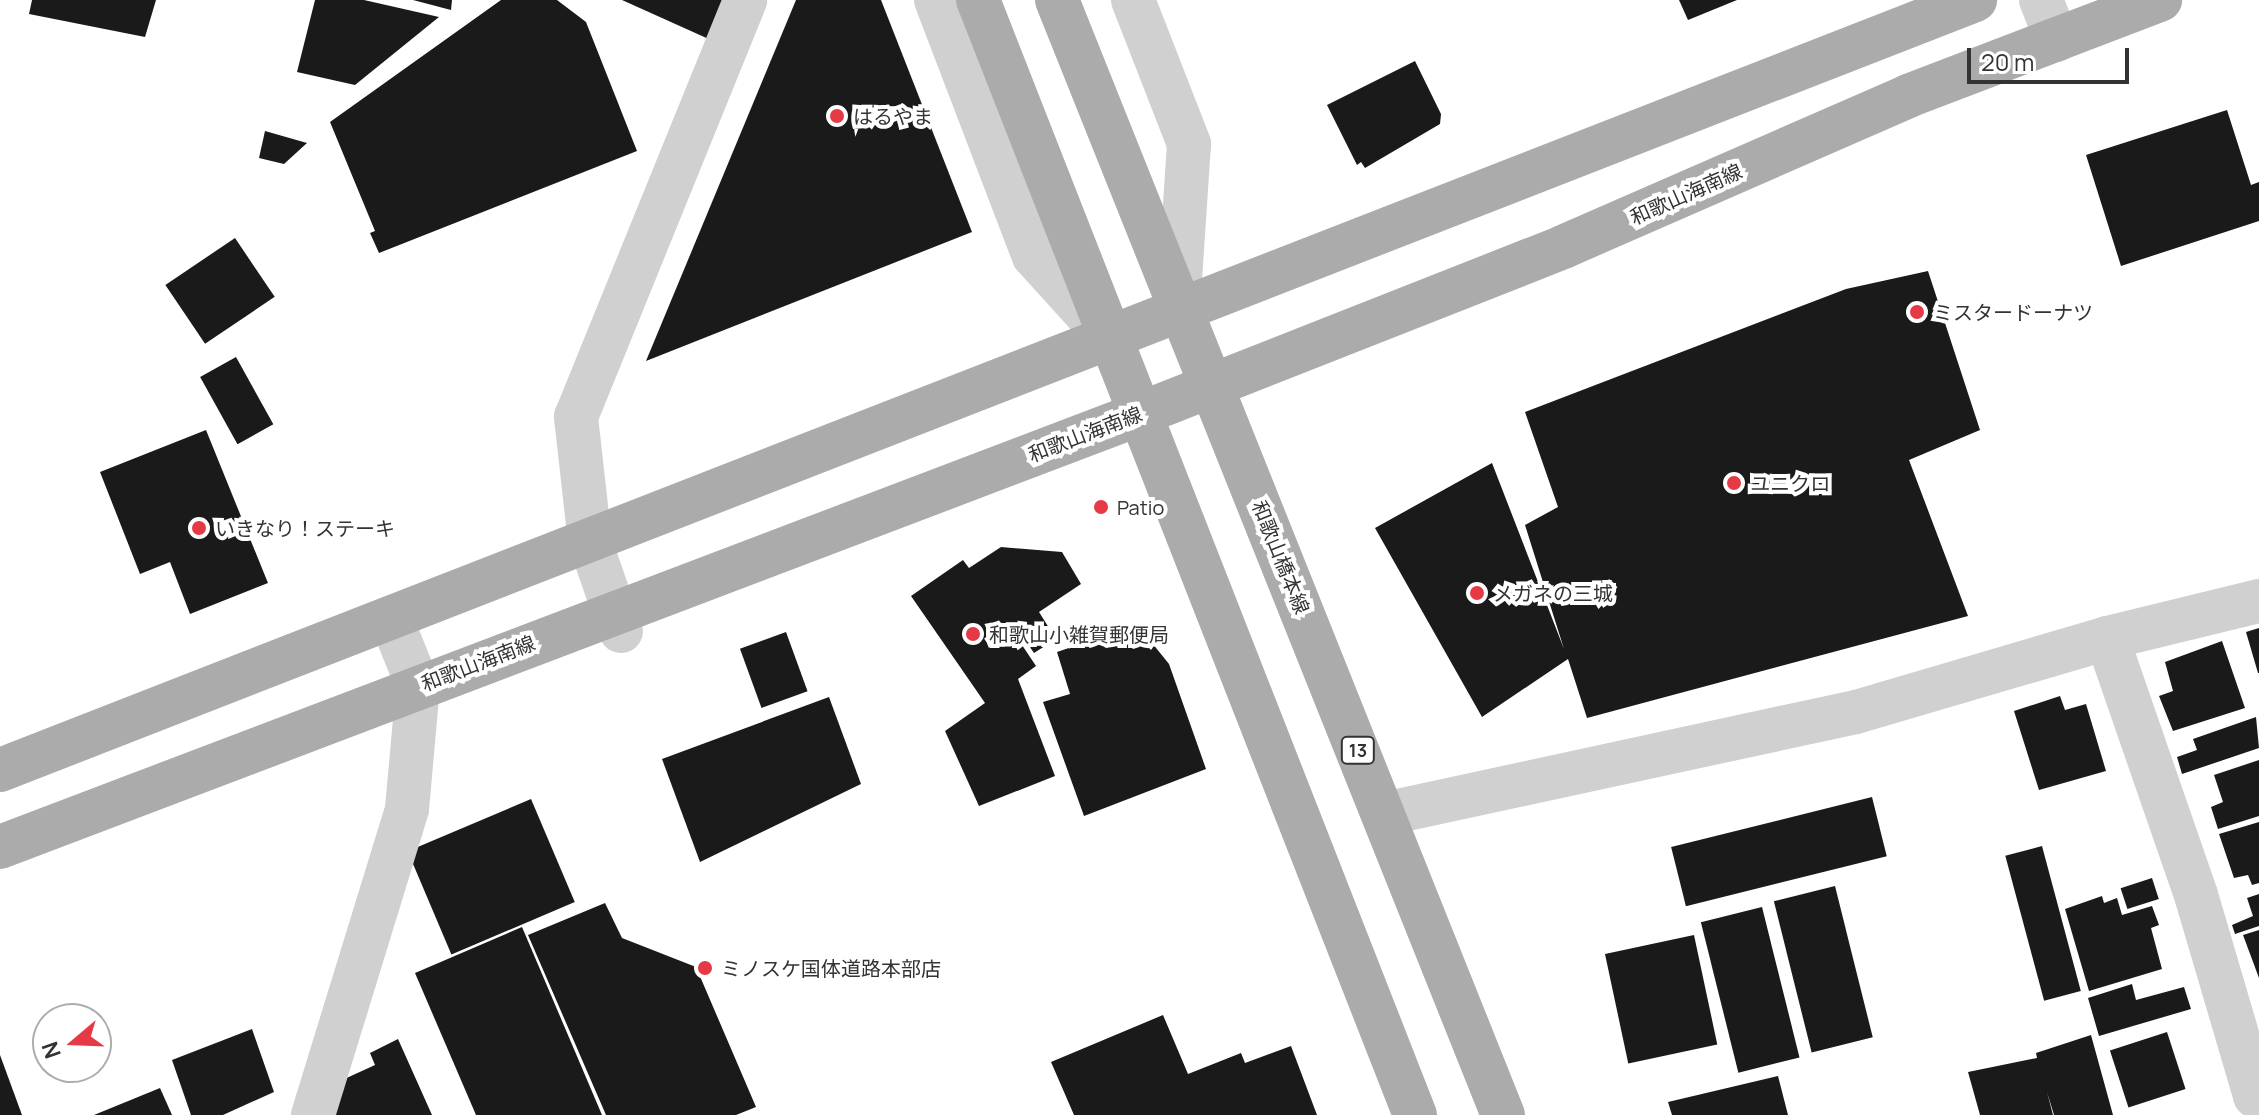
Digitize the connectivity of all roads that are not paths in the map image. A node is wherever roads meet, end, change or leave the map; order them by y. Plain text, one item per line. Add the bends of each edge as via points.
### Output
1 (745, 0) edge
2 (936, 0) edge
3 (978, 0) edge
4 (1057, 0) edge
5 (1133, 0) edge
6 (1975, 0) edge
7 (2041, 0) edge
8 (2160, 0) edge
9 (2057, 40) junction
10 (1178, 308) junction
11 (1108, 338) junction
12 (1212, 385) junction
13 (1137, 415) junction
14 (590, 542) junction
15 (2259, 601) edge
16 (391, 619) junction
17 (618, 622) junction
18 (2107, 638) junction
19 (418, 686) junction
20 (0, 770) edge
21 (1384, 814) junction
22 (0, 847) edge
23 (2259, 1094) edge
24 (313, 1115) edge
25 (1415, 1115) edge
26 (1503, 1115) edge

1 - 14 street via 576,417
2 - 11 street via 1034,256
3 - 11 main road
4 - 10 main road, 和歌山橋本線 / 13
5 - 10 street via 1189,144
6 - 10 main road
7 - 9 street
8 - 9 main road, 和歌山海南線
9 - 12 main road, 和歌山海南線 via 1908,96 1563,247
10 - 11 main road
10 - 12 main road, 和歌山橋本線 / 13
11 - 13 main road
11 - 14 main road
12 - 13 main road, 和歌山海南線
12 - 21 main road, 和歌山橋本線 / 13
13 - 17 main road, 和歌山海南線
13 - 25 main road
14 - 16 main road
14 - 17 street
15 - 18 street
16 - 19 street
16 - 20 main road
17 - 19 main road, 和歌山海南線
18 - 21 street via 1856,712
18 - 23 street via 2196,895 2255,1096
19 - 22 main road, 和歌山海南線
19 - 24 street via 407,809
21 - 26 main road, 和歌山橋本線 / 13

